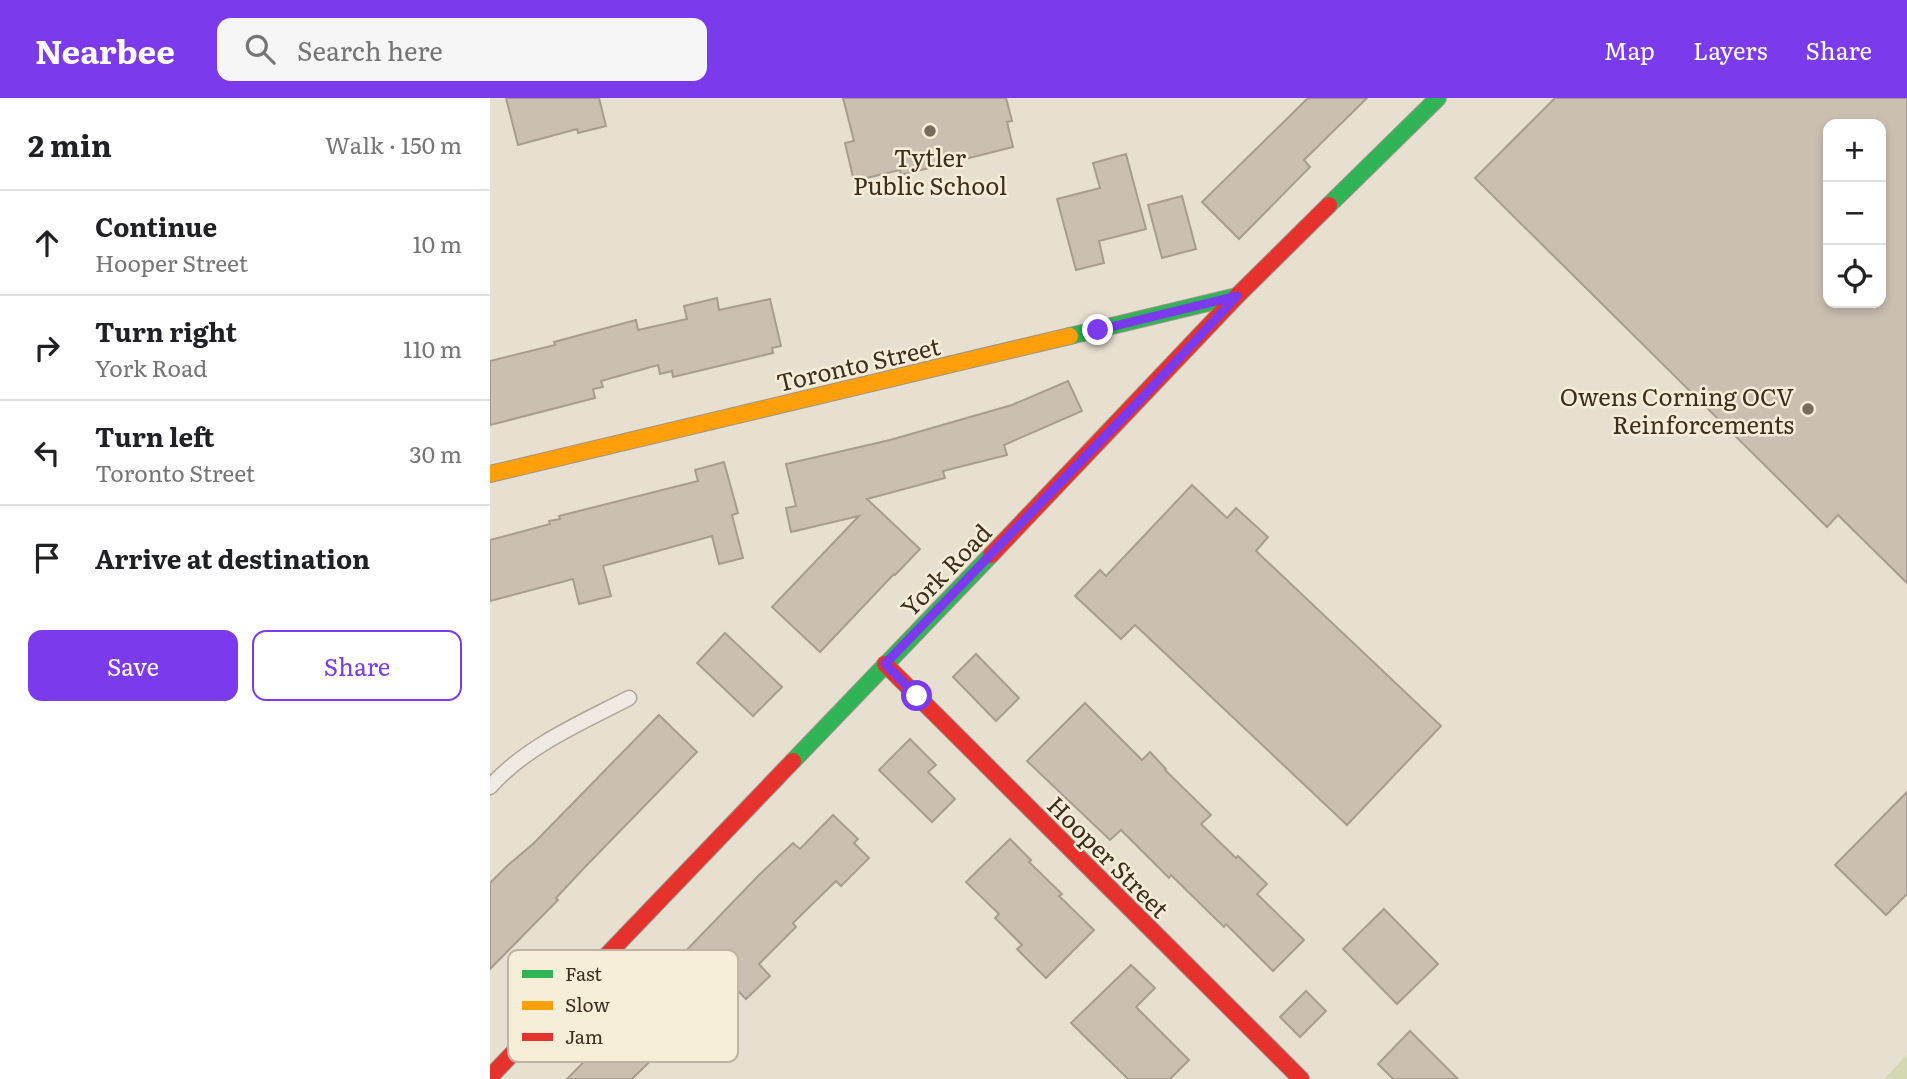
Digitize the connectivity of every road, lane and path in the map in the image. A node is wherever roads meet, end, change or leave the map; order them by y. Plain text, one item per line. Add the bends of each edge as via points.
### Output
1 (1438, 98) edge
2 (1237, 296) junction
3 (490, 474) edge
4 (885, 664) junction
5 (629, 698) dead end
6 (490, 787) edge
7 (611, 950) edge
8 (508, 1058) edge
9 (490, 1077) edge
10 (1301, 1079) edge

1 - 2 main road, York Road
2 - 3 main road, Toronto Street
2 - 4 main road, York Road
4 - 7 main road, York Road
4 - 10 main road, Hooper Street
5 - 6 lane via 562,733 506,769
8 - 9 main road, York Road

